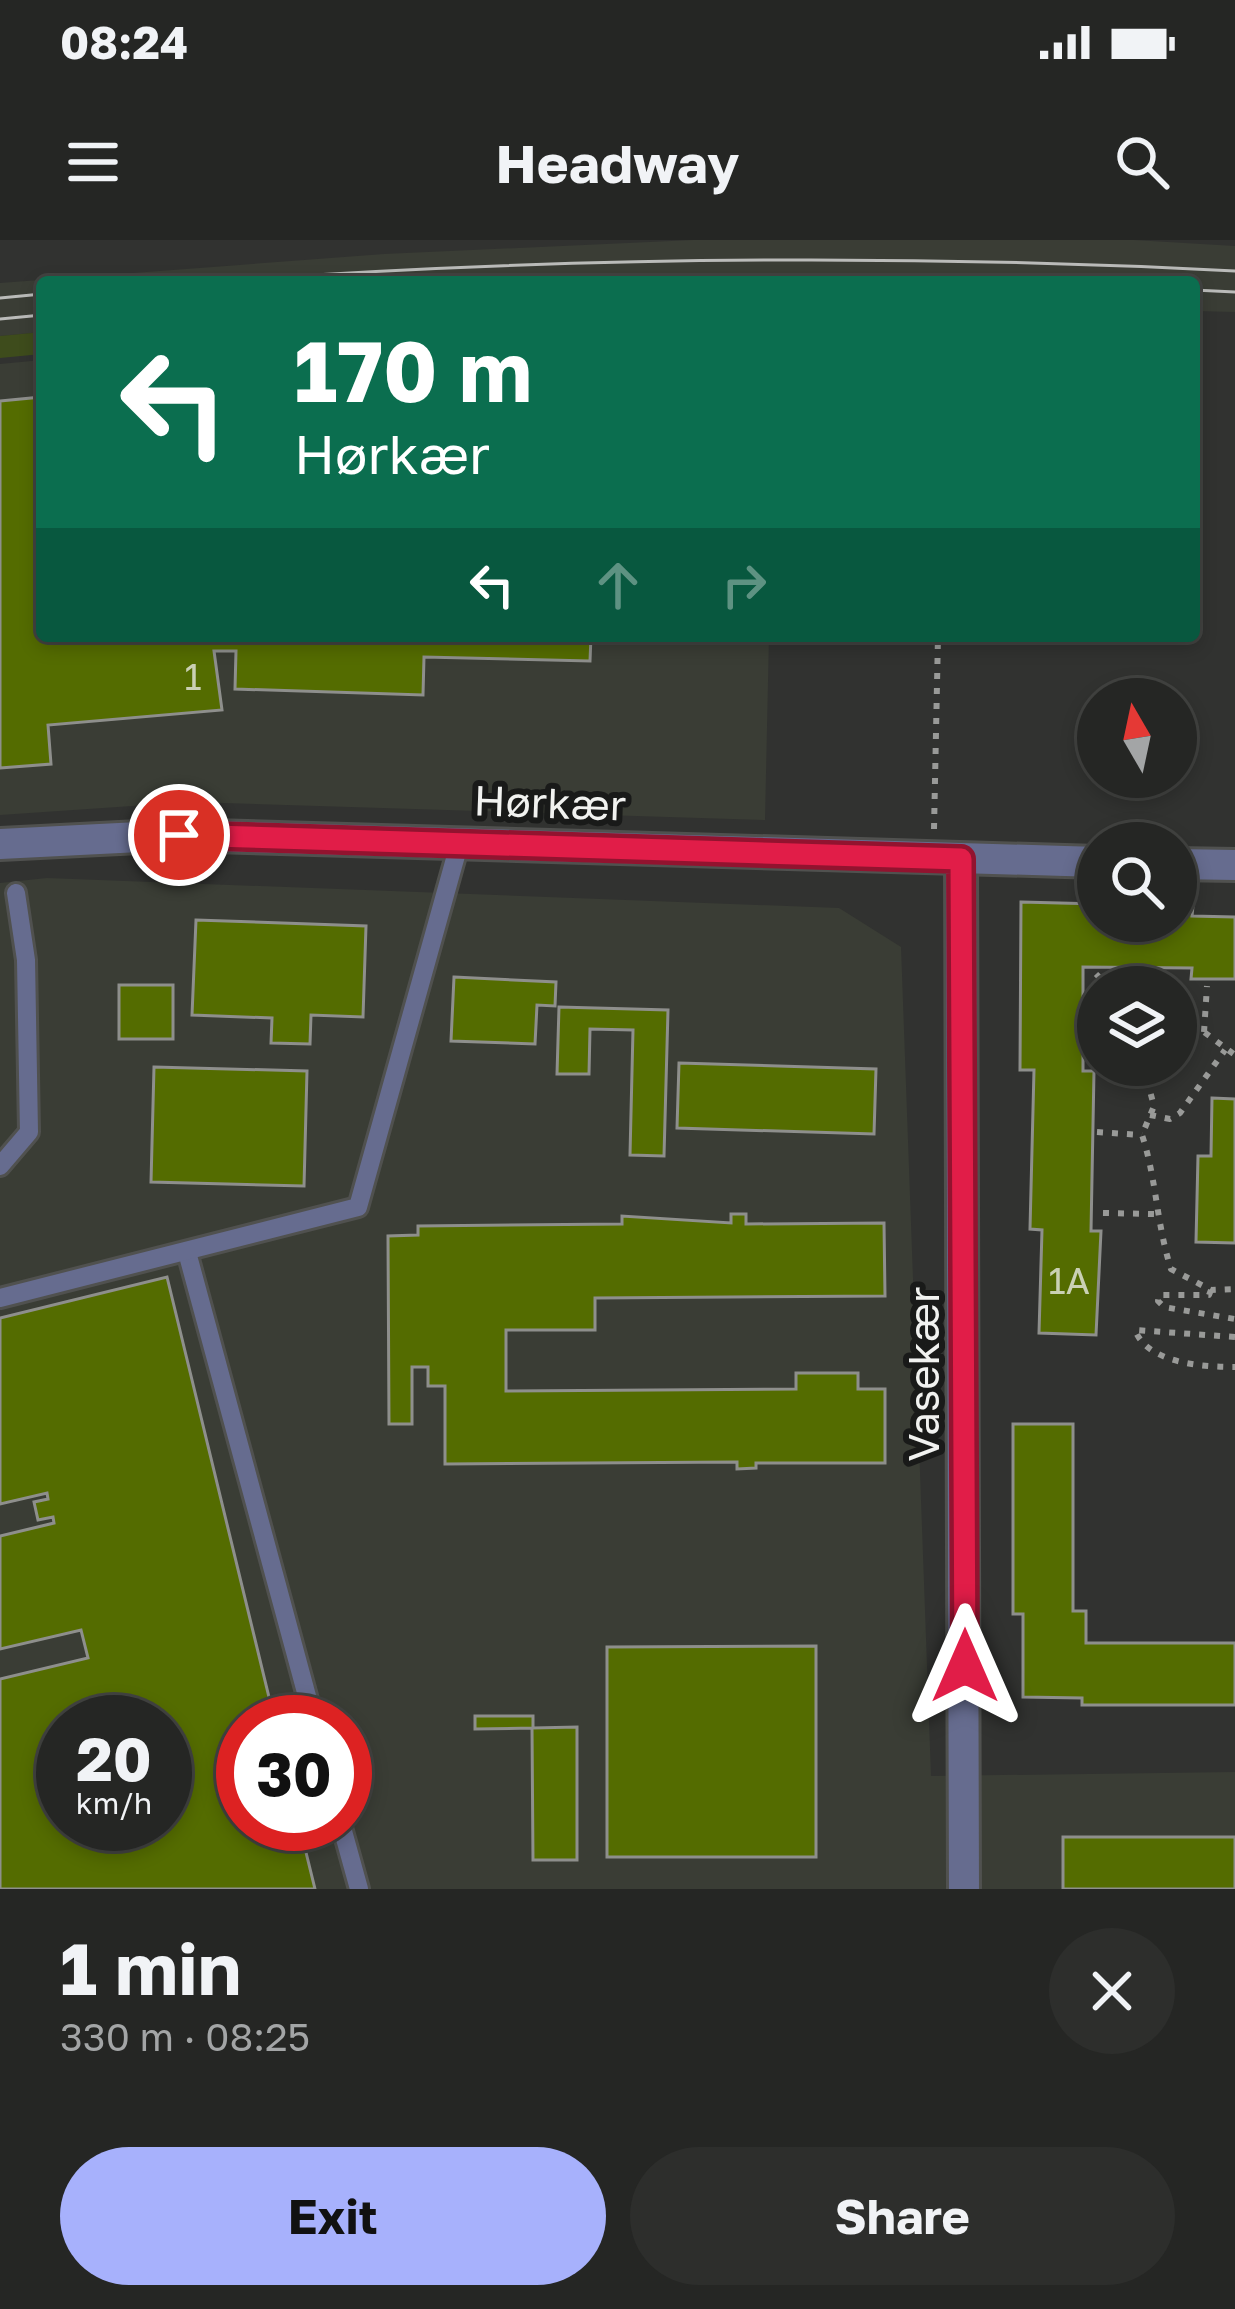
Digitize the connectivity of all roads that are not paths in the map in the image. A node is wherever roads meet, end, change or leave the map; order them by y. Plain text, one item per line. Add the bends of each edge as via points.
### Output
1 (460, 841) junction
2 (0, 844) edge
3 (947, 858) junction
4 (1077, 861) edge
5 (1197, 865) edge
6 (1235, 866) edge
7 (16, 893) dead end
8 (0, 1166) edge
9 (187, 1252) junction
10 (0, 1298) edge
11 (307, 1695) edge
12 (348, 1851) edge
13 (358, 1889) edge
14 (964, 1889) edge

1 - 2 street, Hørkær via 179,835
1 - 3 street, Hørkær
1 - 9 lane via 358,1207
3 - 4 street, Hørkær
3 - 14 street, Vasekær
5 - 6 street
7 - 8 lane via 26,960 29,1132
9 - 10 lane
9 - 11 lane
12 - 13 lane

